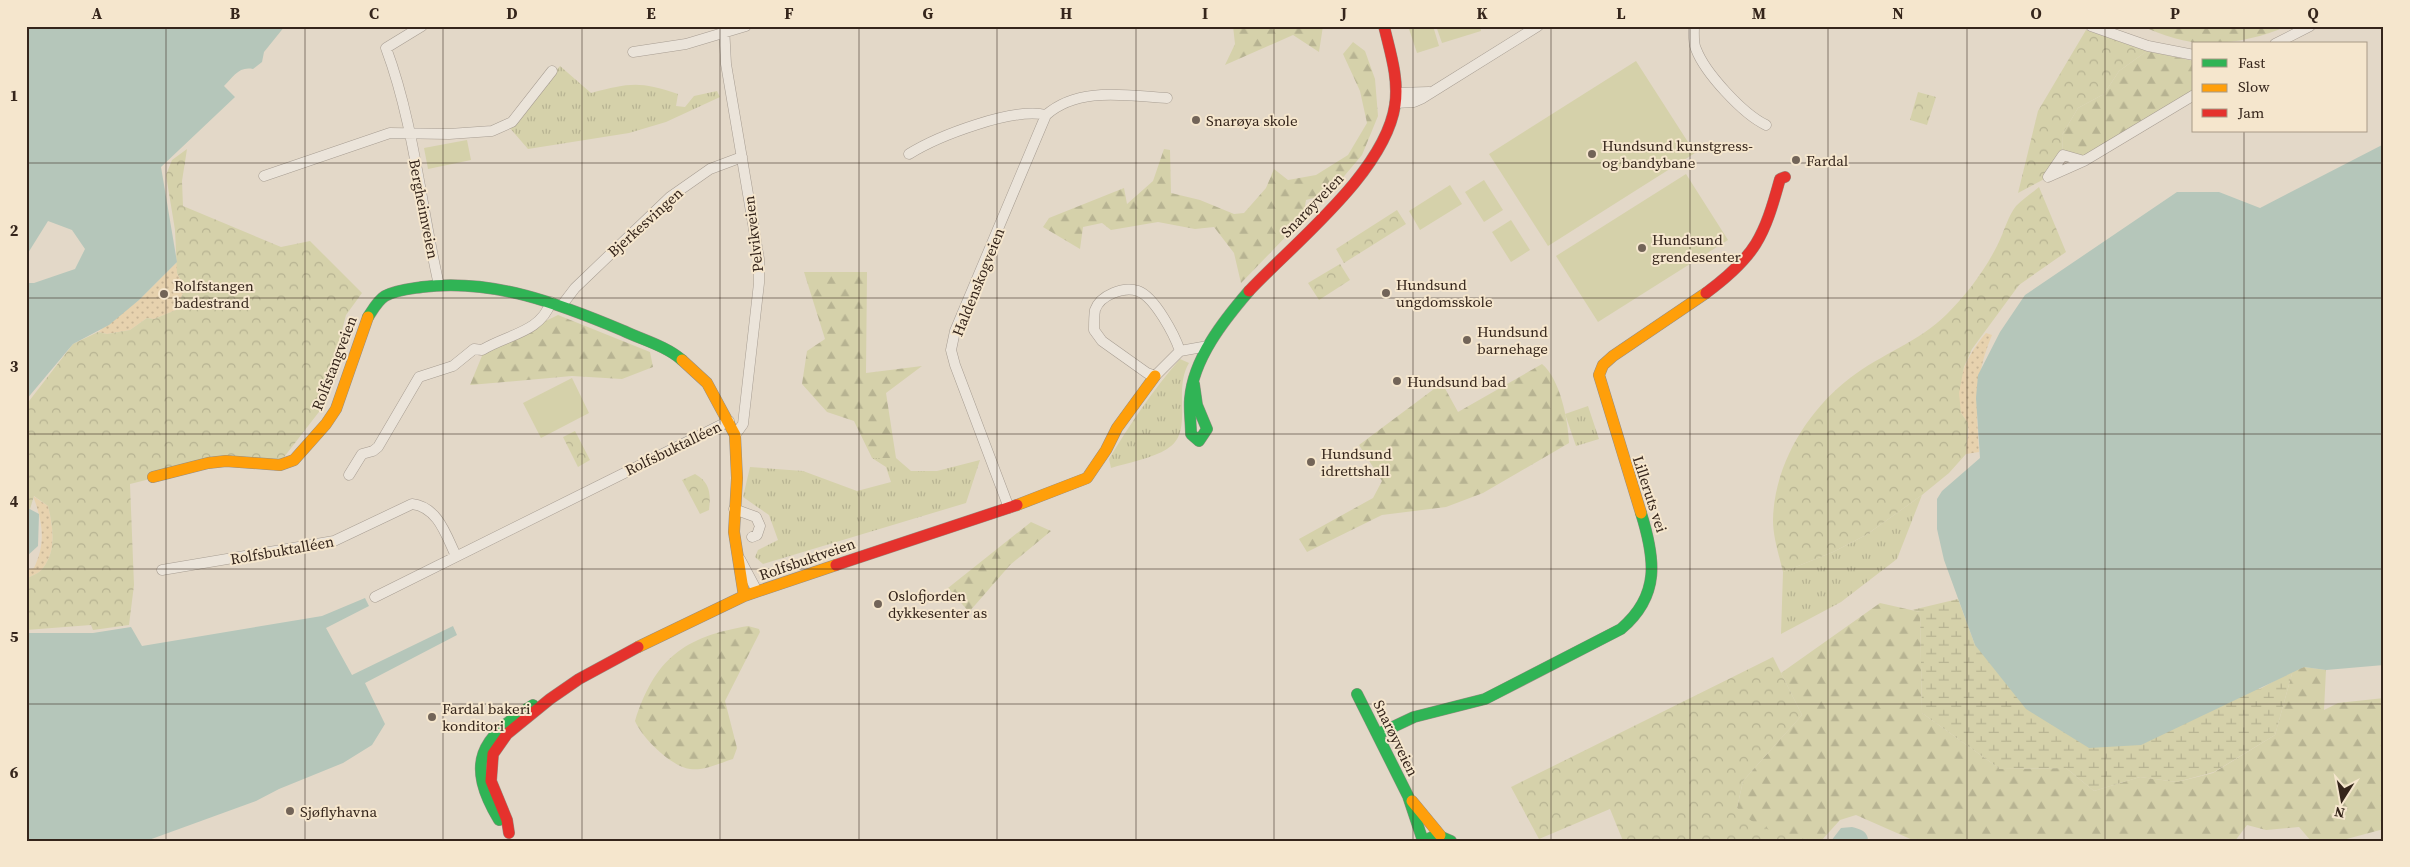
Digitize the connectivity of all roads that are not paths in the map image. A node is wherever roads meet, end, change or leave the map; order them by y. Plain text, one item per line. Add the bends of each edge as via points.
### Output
1 (422, 26) edge
2 (746, 26) edge
3 (1384, 26) edge
4 (1538, 26) edge
5 (1694, 26) edge
6 (2091, 26) edge
7 (2310, 26) edge
8 (725, 29) edge
9 (2279, 42) edge
10 (633, 52) dead end
11 (2192, 55) edge
12 (552, 71) dead end
13 (2192, 96) edge
14 (1168, 98) dead end
15 (1396, 98) junction
16 (1046, 115) junction
17 (1766, 125) dead end
18 (409, 132) junction
19 (909, 154) dead end
20 (742, 157) junction
21 (2084, 160) dead end
22 (264, 176) dead end
23 (1785, 177) dead end
24 (439, 285) junction
25 (557, 304) junction
26 (1208, 346) junction
27 (1180, 351) junction
28 (1155, 376) junction
29 (1193, 398) junction
30 (729, 421) junction
31 (735, 435) junction
32 (349, 475) dead end
33 (153, 477) dead end
34 (1009, 508) junction
35 (734, 509) junction
36 (752, 537) dead end
37 (456, 556) junction
38 (740, 559) junction
39 (162, 570) dead end
40 (758, 591) junction
41 (744, 596) junction
42 (375, 597) dead end
43 (1357, 694) dead end
44 (1378, 734) junction
45 (1408, 796) junction
46 (511, 837) edge
47 (1446, 838) edge
48 (1423, 841) edge

1 - 18 street, Bergheimveien via 386,48
2 - 8 street
3 - 15 street, Snarøyveien via 1394,69
4 - 15 street via 1414,102
5 - 17 street via 1695,48 1705,68 1748,113
6 - 11 street via 2148,46
7 - 9 street
8 - 10 street via 686,44
8 - 20 street, Pelvikveien via 726,64
12 - 18 street via 512,122 505,126 479,133
13 - 21 street
14 - 16 street via 1096,94 1058,104
15 - 26 street, Snarøyveien via 1385,142 1367,169 1246,295
16 - 19 street via 1033,112 976,125 931,140
16 - 34 street, Haldenskogveien via 955,331 951,350
18 - 22 street via 390,133
18 - 24 street, Bergheimveien
20 - 25 street, Bjerkesvingen via 710,169 670,196
20 - 31 street, Pelvikveien via 756,231 759,275 743,424
23 - 44 street, Lilleruts vei via 1780,180 1768,223 1747,258 1613,356 1603,365 1599,375 1651,544 1651,584 1634,618 1607,638 1485,699 1420,715
24 - 25 street, Rolfstangveien via 509,291
24 - 33 street, Rolfstangveien via 394,292 383,297 368,317 336,409 294,460 267,466 234,461 208,463
25 - 30 street, Rolfstangveien via 617,327 680,358 707,382
25 - 32 street via 537,324 482,350 474,350 447,369 419,377 378,447 362,454
26 - 27 street
26 - 29 street, Snarøyveien via 1194,384
27 - 28 street
27 - 28 street via 1174,332 1138,291 1121,291 1107,296 1096,309 1094,330 1102,341 1124,358
28 - 34 street, Rolfsbuktveien via 1117,428 1087,478
29 - 29 street, Snarøyveien via 1191,434 1199,440 1207,429
30 - 31 street, Rolfstangveien
30 - 37 street, Rolfsbuktalléen
31 - 35 street, Rolfstangveien via 737,478
34 - 40 street, Rolfsbuktveien
35 - 36 street via 756,517 760,526 757,535
35 - 38 street, Rolfstangveien via 734,532
37 - 39 street, Rolfsbuktalléen via 435,514 426,507 412,504 334,541
37 - 42 street, Rolfsbuktalléen
38 - 40 street, Rolfstangveien
38 - 41 street, Rolfstangveien
40 - 41 street, Rolfsbuktveien
41 - 46 street, Rolfsbuktveien via 631,651 501,725 489,738 480,771 482,787
43 - 44 street, Snarøyveien
44 - 45 street, Snarøyveien
45 - 47 street, Snarøyveien
45 - 48 street, Snarøyveien
47 - 48 street via 1433,836

